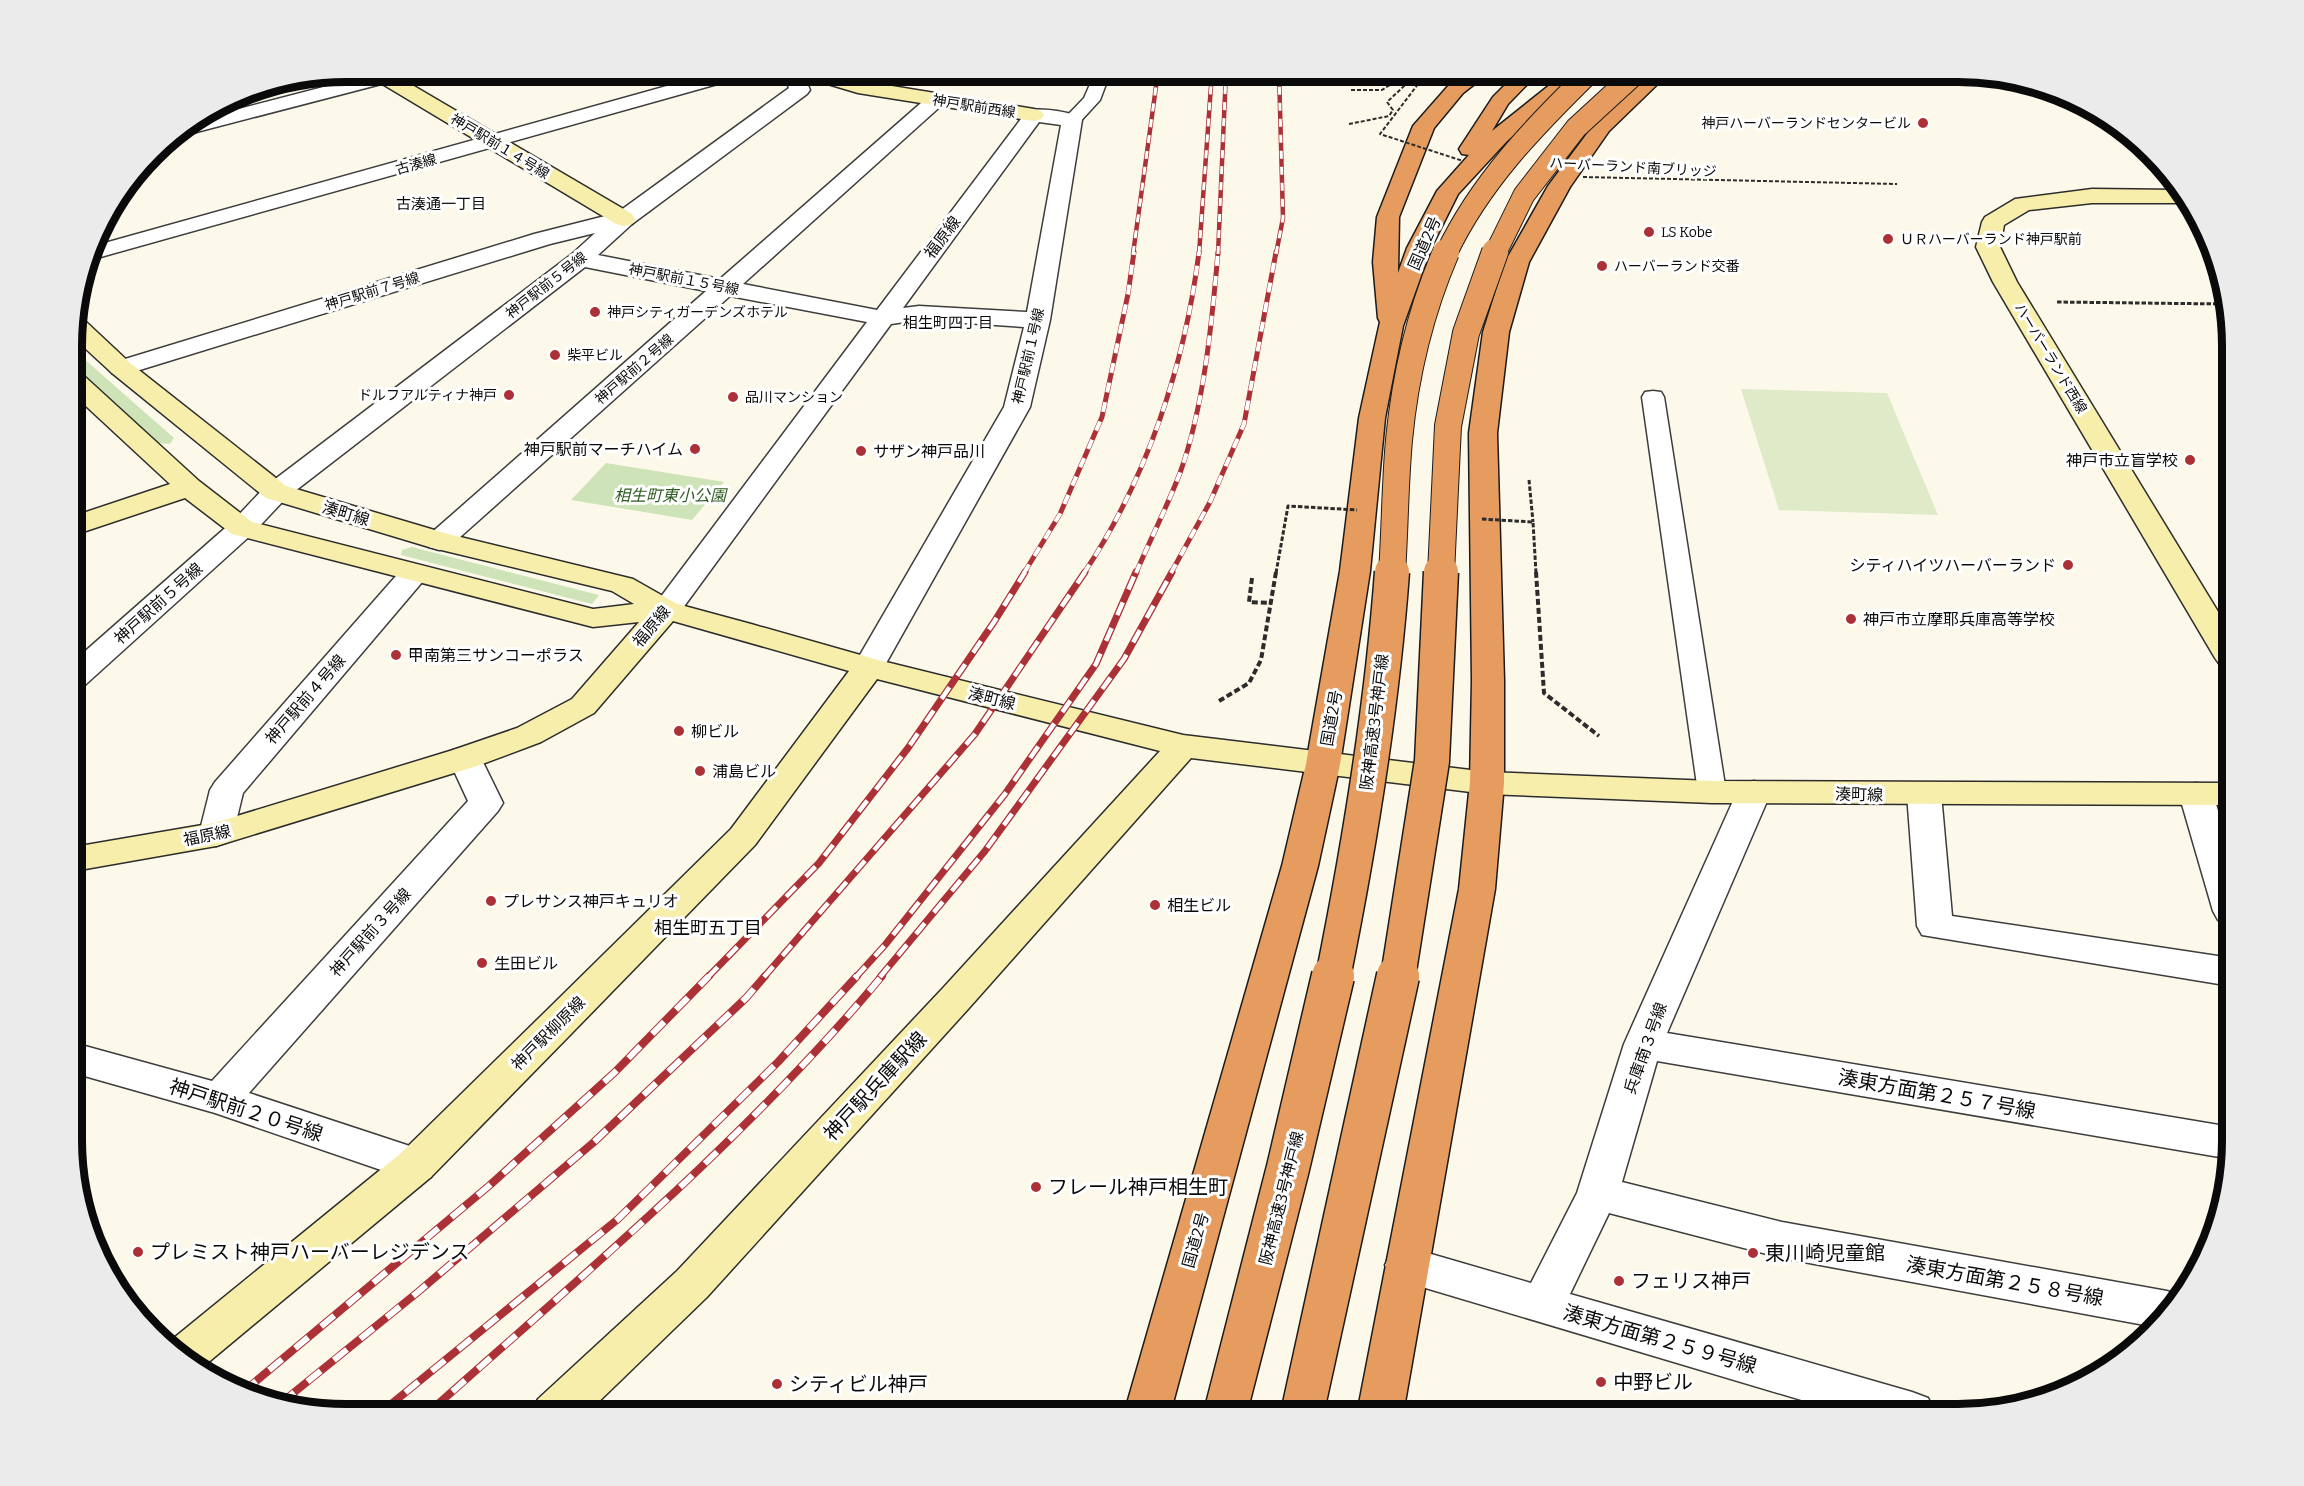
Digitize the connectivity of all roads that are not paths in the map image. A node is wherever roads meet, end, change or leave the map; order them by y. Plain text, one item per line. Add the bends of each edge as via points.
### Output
1 (359, 82) edge
2 (401, 82) edge
3 (704, 82) edge
4 (796, 82) edge
5 (841, 82) edge
6 (1099, 82) edge
7 (1466, 82) edge
8 (1519, 82) edge
9 (1566, 82) edge
10 (1580, 82) edge
11 (1626, 82) edge
12 (1649, 82) edge
13 (936, 100) junction
14 (1034, 115) junction
15 (1072, 120) junction
16 (206, 124) edge
17 (493, 143) junction
18 (1448, 190) junction
19 (2175, 197) edge
20 (624, 219) junction
21 (101, 252) edge
22 (580, 259) junction
23 (726, 288) junction
24 (882, 318) junction
25 (1038, 320) junction
26 (1390, 326) junction
27 (83, 332) edge
28 (121, 368) junction
29 (82, 388) edge
30 (1653, 397) dead end
31 (189, 487) junction
32 (276, 492) junction
33 (82, 523) edge
34 (242, 528) junction
35 (439, 541) junction
36 (414, 574) junction
37 (666, 610) junction
38 (2222, 643) edge
39 (869, 667) junction
40 (82, 671) edge
41 (1183, 746) junction
42 (465, 758) junction
43 (1323, 764) junction
44 (1487, 783) junction
45 (1712, 792) junction
46 (1754, 792) junction
47 (1924, 794) junction
48 (2196, 794) junction
49 (2222, 794) edge
50 (216, 834) junction
51 (82, 858) edge
52 (2222, 881) edge
53 (2222, 971) edge
54 (1643, 1044) junction
55 (82, 1060) edge
56 (220, 1099) junction
57 (2222, 1141) edge
58 (416, 1166) junction
59 (1598, 1193) junction
60 (1407, 1265) junction
61 (1542, 1305) junction
62 (2160, 1309) edge
63 (190, 1352) edge
64 (565, 1404) edge
65 (1150, 1404) edge
66 (1228, 1404) edge
67 (1304, 1404) edge
68 (1382, 1404) edge
69 (1881, 1404) edge

1 - 16 street
2 - 17 street, 神戸駅前１４号線
3 - 17 street, 古湊線
4 - 20 street, 神戸駅前５号線 via 800,90
5 - 13 street, 神戸駅前西線
6 - 15 lane via 1092,100
7 - 26 highway via 1424,126 1388,217 1385,262
8 - 18 highway via 1479,132
9 - 18 highway, 国道2号 via 1499,136
10 - 66 highway, 阪神高速3号神戸線, bridge via 1540,120 1483,188 1447,252 1420,328 1401,420 1392,575 1372,755 1341,939 1297,1137
11 - 67 highway, bridge via 1576,128 1524,195 1492,259 1466,333 1448,426 1432,761 1402,952
12 - 44 highway via 1602,127 1559,186 1517,261 1496,332 1483,433
13 - 14 street, 神戸駅前西線
13 - 23 street, 神戸駅前２号線
14 - 15 street
14 - 24 street, 福原線
15 - 25 street, 神戸駅前１号線
17 - 20 street, 神戸駅前１４号線
17 - 21 street, 古湊線
18 - 26 highway, 国道2号 via 1419,248
19 - 38 street, ハーバーランド西線 via 2092,196 2023,204 1993,222 1988,247 2005,282
20 - 22 street, 神戸駅前５号線
20 - 28 street, 神戸駅前７号線 via 542,239
22 - 23 street, 神戸駅前１５号線
22 - 32 street, 神戸駅前５号線
23 - 24 street, 神戸駅前１５号線
23 - 35 street, 神戸駅前２号線
24 - 25 street, 神戸駅前１５号線 via 919,313
24 - 37 street, 福原線
25 - 39 street, 神戸駅前１号線 via 1017,407
26 - 43 highway, 国道2号 via 1372,418 1355,571
27 - 28 street, 湊町線
28 - 32 street, 湊町線
29 - 31 street, 湊町線
30 - 45 lane
31 - 33 street
31 - 34 street, 湊町線
32 - 34 street, 神戸駅前５号線
32 - 35 street, 湊町線
34 - 36 street, 湊町線
34 - 40 street, 神戸駅前５号線
35 - 37 street, 湊町線 via 622,585
36 - 37 street, 湊町線 via 593,618
36 - 50 street, 神戸駅前４号線 via 227,790
37 - 39 street, 湊町線
37 - 42 street, 福原線 via 583,706 529,735
39 - 41 street, 湊町線
39 - 58 street, 神戸駅柳原線 via 742,837
41 - 43 street, 湊町線
41 - 64 street, 神戸駅兵庫駅線 via 692,1284
42 - 50 street, 福原線
42 - 56 street, 神戸駅前３号線 via 486,803
43 - 44 street, 湊町線
43 - 65 highway, 国道2号 via 1300,866
44 - 45 street, 湊町線
44 - 60 highway via 1477,889
45 - 46 street, 湊町線
46 - 47 street, 湊町線
46 - 54 street, 兵庫南３号線
47 - 48 street, 湊町線
47 - 53 street via 1935,926
48 - 49 street, 湊町線
48 - 52 street
50 - 51 street, 福原線
54 - 57 street, 湊東方面第２５７号線
54 - 59 street, 兵庫南３号線
55 - 56 street, 神戸駅前２０号線
56 - 58 street, 神戸駅前２０号線
58 - 63 street, 神戸駅柳原線
59 - 61 street, 兵庫南３号線
59 - 62 street, 湊東方面第２５８号線 via 1782,1240
60 - 61 street, 湊東方面第２５９号線
60 - 68 highway
61 - 69 street, 湊東方面第２５９号線

